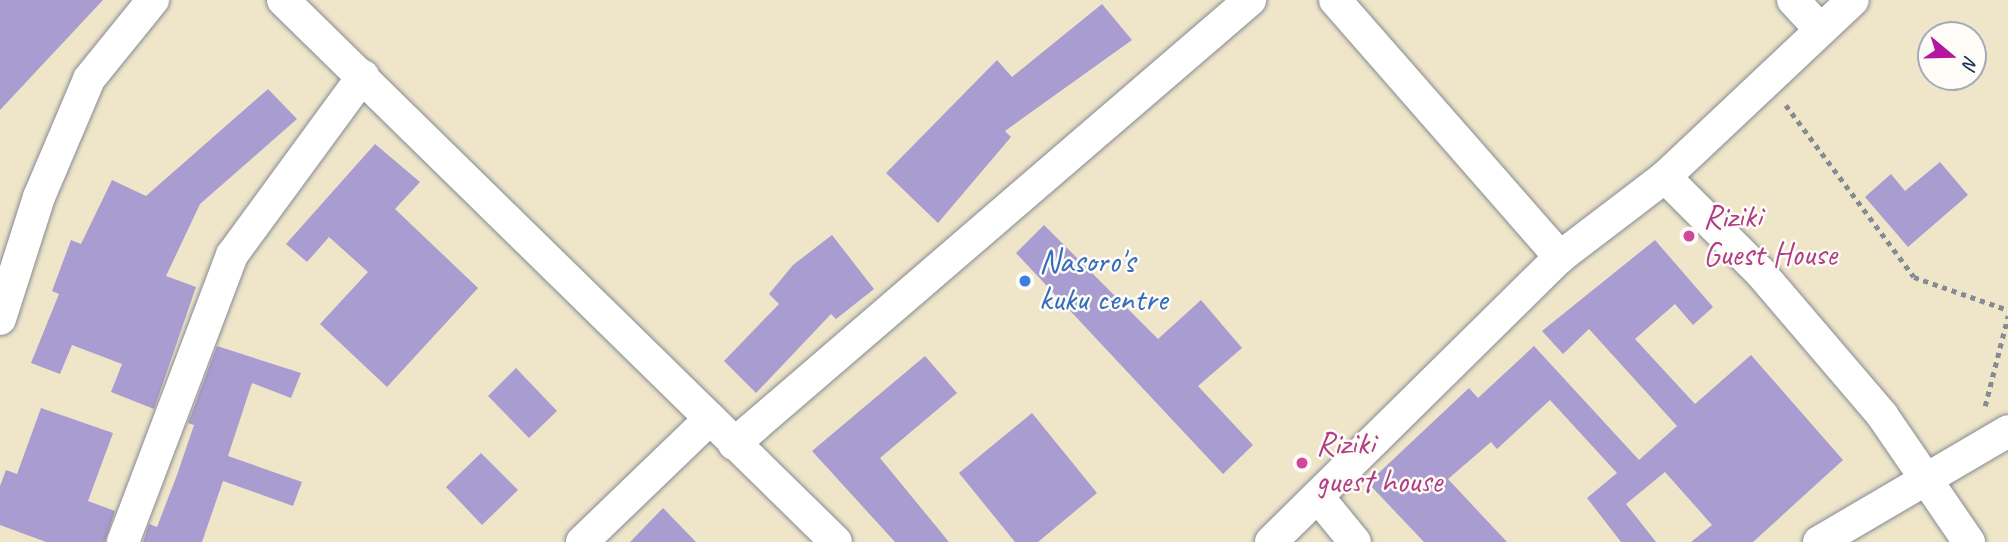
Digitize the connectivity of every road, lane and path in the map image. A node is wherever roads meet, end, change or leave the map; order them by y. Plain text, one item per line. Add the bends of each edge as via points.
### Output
1 (153, 0) edge
2 (1250, 0) edge
3 (1335, 0) edge
4 (1793, 0) edge
5 (1853, 0) edge
6 (293, 3) edge
7 (1819, 28) junction
8 (363, 76) junction
9 (1766, 84) junction
10 (1665, 177) junction
11 (1560, 257) junction
12 (2008, 310) edge
13 (2008, 316) edge
14 (0, 319) edge
15 (710, 419) junction
16 (2008, 432) edge
17 (734, 444) junction
18 (1973, 453) junction
19 (1930, 480) junction
20 (1318, 497) junction
21 (122, 542) edge
22 (582, 542) edge
23 (836, 542) edge
24 (1271, 542) edge
25 (1355, 542) edge
26 (1819, 542) edge
27 (1969, 542) edge

1 - 14 street via 89,79 38,197
2 - 17 street
3 - 11 street
4 - 7 street
5 - 7 street
6 - 8 street
7 - 9 street
8 - 15 street
8 - 21 street via 232,255
9 - 10 street
9 - 12 path via 1809,130 1886,247 1914,277
10 - 11 street
10 - 19 street via 1783,299
11 - 20 street
13 - 18 path
15 - 17 street
15 - 22 street
16 - 18 street
17 - 23 street
18 - 19 street
19 - 26 street
19 - 27 street
20 - 24 street
20 - 25 street

